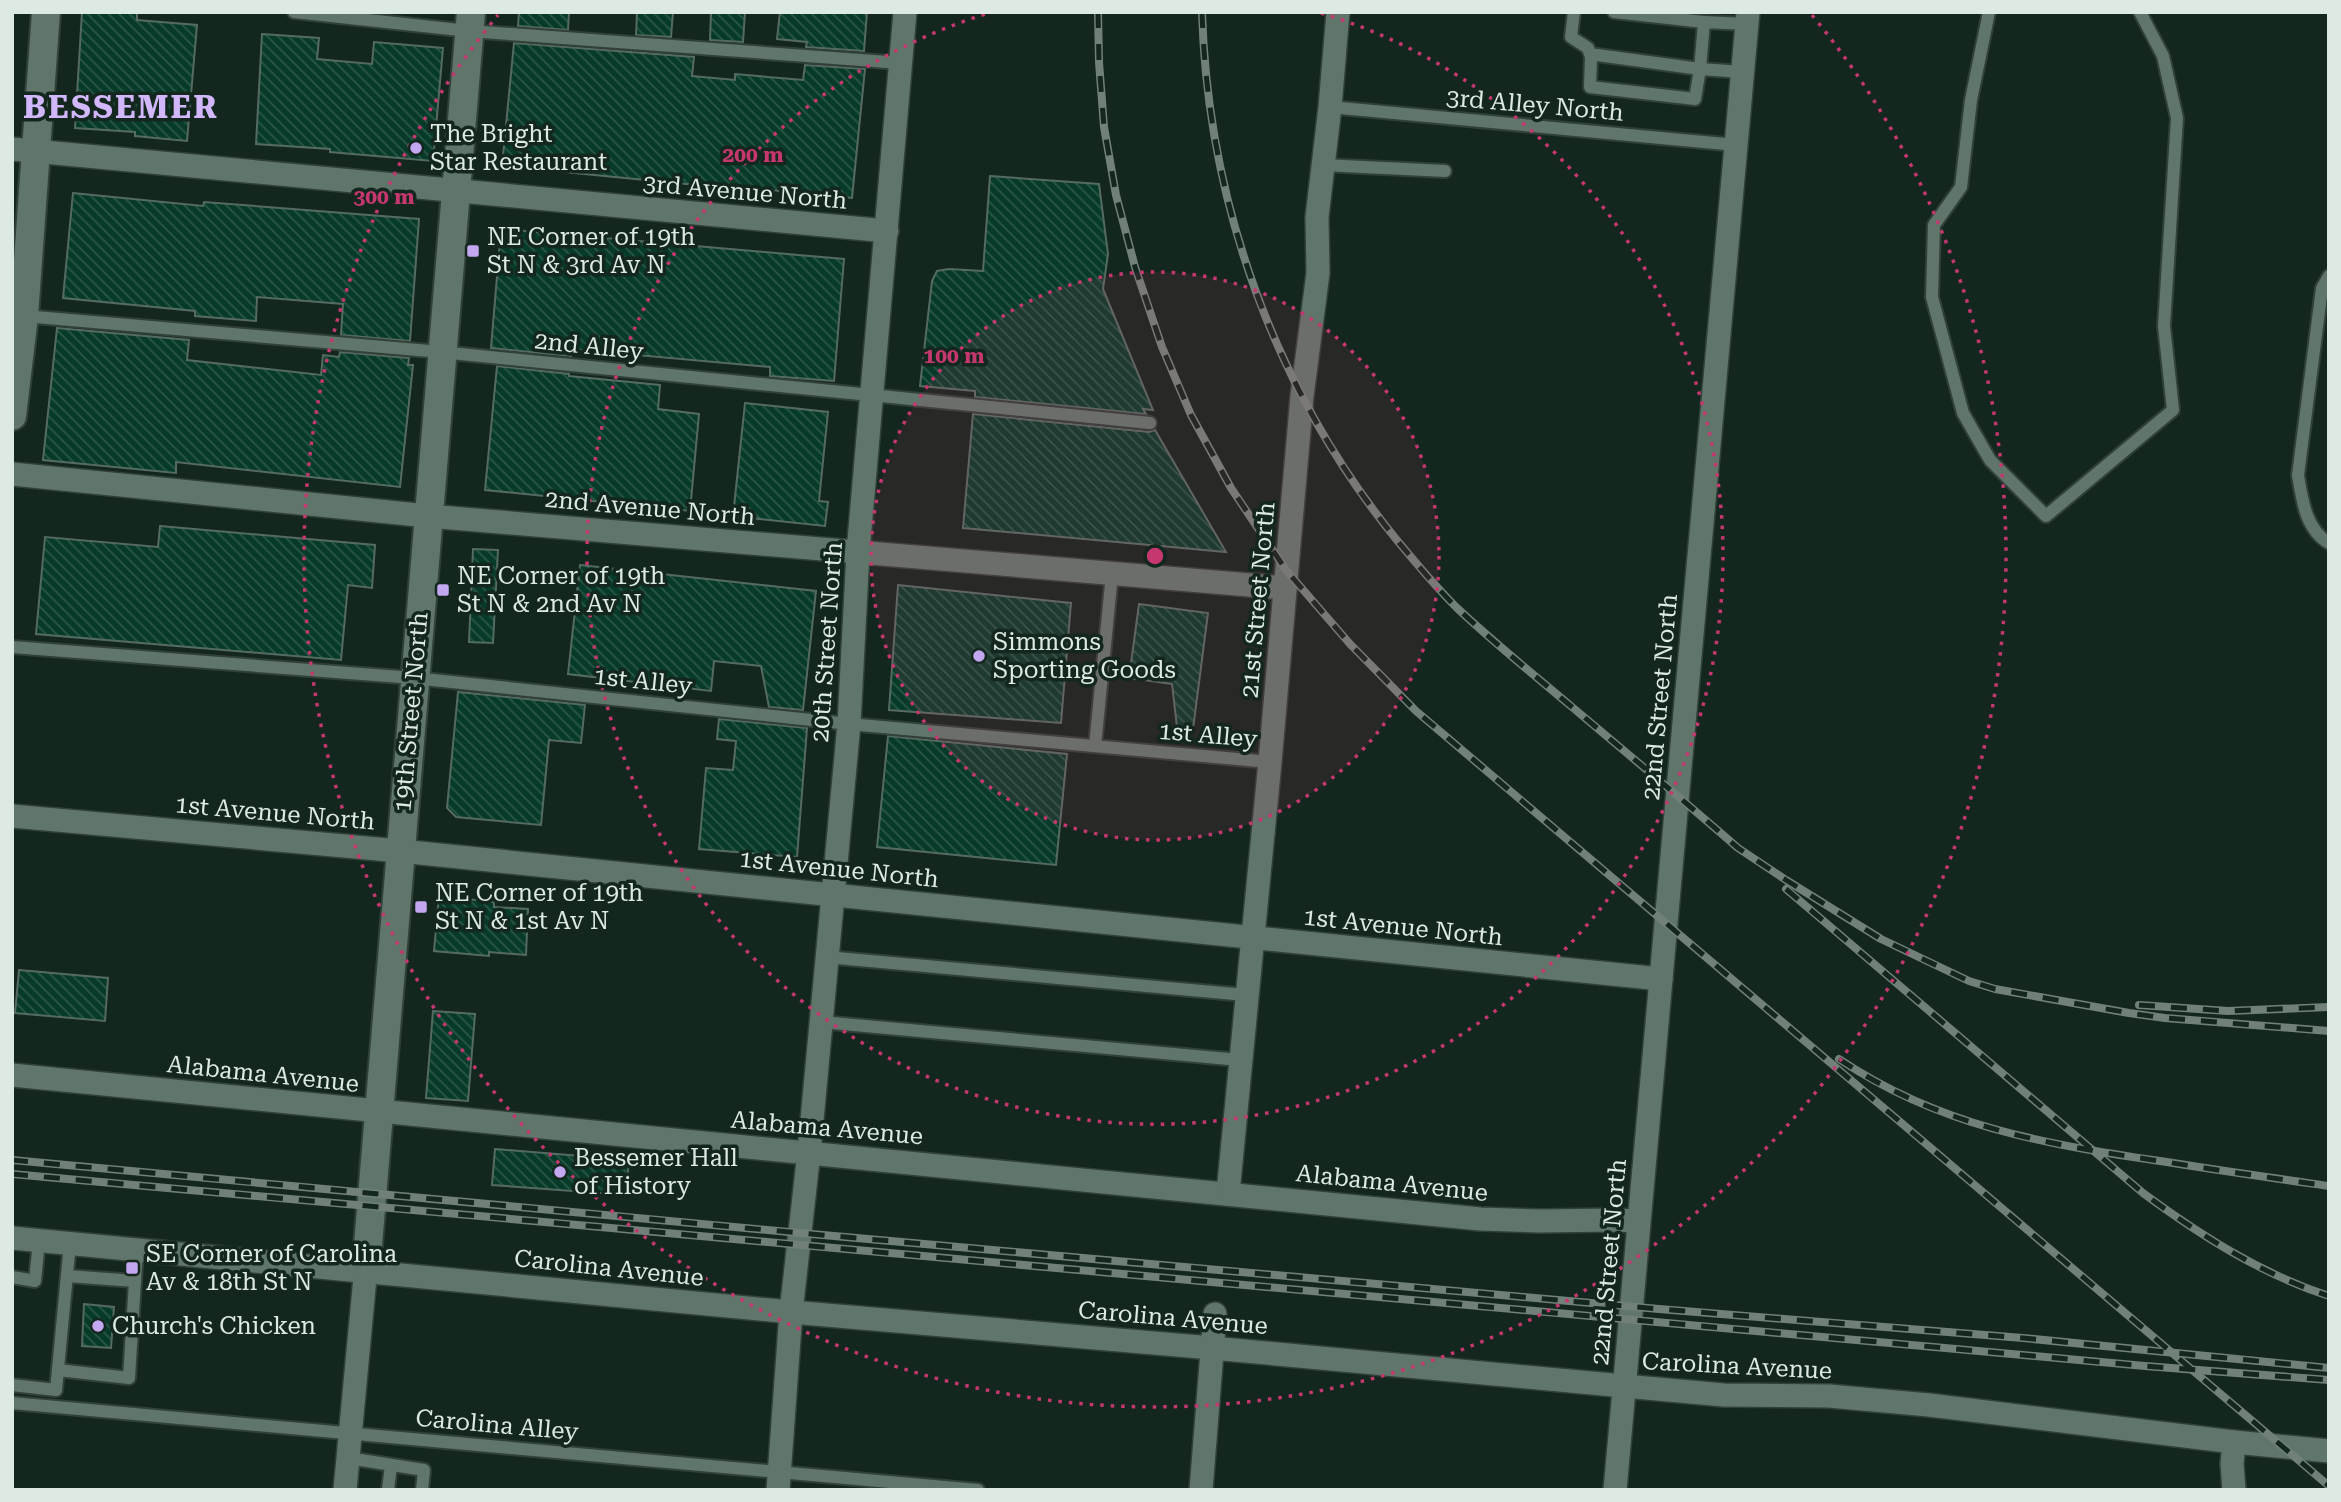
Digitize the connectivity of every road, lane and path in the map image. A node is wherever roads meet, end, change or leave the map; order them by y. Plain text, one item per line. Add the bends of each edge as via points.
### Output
1 (46, 12) edge
2 (905, 12) edge
3 (1338, 12) edge
4 (1574, 12) edge
5 (1614, 12) edge
6 (1989, 12) edge
7 (2140, 12) edge
8 (301, 13) edge
9 (1747, 18) edge
10 (470, 22) edge
11 (1704, 22) junction
12 (1590, 54) junction
13 (901, 62) junction
14 (1700, 69) junction
15 (1742, 72) junction
16 (1330, 107) junction
17 (1736, 145) junction
18 (24, 150) edge
19 (1323, 165) junction
20 (1445, 172) dead end
21 (454, 192) junction
22 (887, 231) junction
23 (2329, 276) edge
24 (18, 315) edge
25 (441, 352) junction
26 (873, 396) junction
27 (12, 416) edge
28 (1150, 423) dead end
29 (12, 474) edge
30 (428, 516) junction
31 (2329, 543) edge
32 (858, 552) junction
33 (1112, 574) junction
34 (1285, 588) junction
35 (12, 646) edge
36 (414, 678) junction
37 (849, 724) junction
38 (1095, 746) junction
39 (1270, 762) junction
40 (12, 816) edge
41 (400, 851) junction
42 (832, 895) junction
43 (1252, 937) junction
44 (826, 957) junction
45 (1661, 979) junction
46 (1247, 995) junction
47 (821, 1022) junction
48 (1240, 1060) junction
49 (12, 1075) edge
50 (379, 1112) junction
51 (809, 1152) junction
52 (1228, 1193) junction
53 (1638, 1221) junction
54 (12, 1238) edge
55 (39, 1241) junction
56 (70, 1243) junction
57 (137, 1250) junction
58 (367, 1258) junction
59 (67, 1276) junction
60 (12, 1278) edge
61 (135, 1281) junction
62 (791, 1312) junction
63 (1215, 1314) dead end
64 (1212, 1348) junction
65 (58, 1370) junction
66 (12, 1385) edge
67 (1624, 1387) junction
68 (12, 1403) edge
69 (350, 1433) junction
70 (2234, 1442) junction
71 (2329, 1451) edge
72 (348, 1458) junction
73 (391, 1465) junction
74 (778, 1481) edge
75 (345, 1490) edge
76 (388, 1490) edge
77 (422, 1490) edge
78 (978, 1490) edge
79 (1201, 1490) edge
80 (1615, 1490) edge
81 (2234, 1490) edge

1 - 18 street
2 - 13 street, 20th Street North
3 - 16 street, 21st Street North
4 - 12 lane via 1571,37
5 - 11 lane
6 - 7 lane via 1971,100 1961,187 1934,225 1932,297 1963,414 1990,460 2046,516 2173,410 2164,326 2178,118 2163,56
8 - 10 lane
9 - 11 lane
9 - 15 street, 22nd Street North
10 - 13 lane
10 - 21 street, 19th Street North
11 - 14 lane
12 - 14 lane
12 - 14 lane via 1590,88 1695,99
13 - 22 street, 20th Street North
14 - 15 lane
15 - 17 street, 22nd Street North
16 - 17 lane, 3rd Alley North
16 - 19 street, 21st Street North
17 - 45 street, 22nd Street North
18 - 21 street, 3rd Avenue North
18 - 24 street
19 - 20 lane
19 - 34 street, 21st Street North via 1317,217 1318,273
21 - 22 street, 3rd Avenue North
21 - 25 street, 19th Street North
22 - 26 street, 20th Street North
23 - 31 lane via 2322,288 2298,475 2302,506 2318,537
24 - 25 lane, 2nd Alley
24 - 27 street
25 - 26 lane, 2nd Alley
25 - 30 street, 19th Street North
26 - 28 lane, 2nd Alley
26 - 32 street, 20th Street North
29 - 30 street, 2nd Avenue North
30 - 32 street, 2nd Avenue North
30 - 36 street, 19th Street North
32 - 33 street, 2nd Avenue North
32 - 37 street, 20th Street North
33 - 34 street, 2nd Avenue North
33 - 38 lane
34 - 39 street, 21st Street North
35 - 36 lane, 1st Alley
36 - 37 lane, 1st Alley
36 - 41 street, 19th Street North
37 - 38 lane, 1st Alley
37 - 42 street, 20th Street North
38 - 39 lane, 1st Alley
39 - 43 street, 21st Street North
40 - 41 street, 1st Avenue North
41 - 42 street, 1st Avenue North
41 - 50 street, 19th Street North
42 - 43 street, 1st Avenue North
42 - 44 street, 20th Street North
43 - 45 street, 1st Avenue North
43 - 46 street, 21st Street North
44 - 46 lane
44 - 47 street, 20th Street North
45 - 53 street, 22nd Street North
46 - 48 street, 21st Street North
47 - 48 lane
47 - 51 street, 20th Street North
48 - 52 street, 21st Street North
49 - 50 street, Alabama Avenue
50 - 51 street, Alabama Avenue
50 - 58 street, 19th Street North
51 - 52 street, Alabama Avenue
51 - 62 street, 20th Street North
52 - 53 street, Alabama Avenue via 1480,1219
53 - 67 street, 22nd Street North
54 - 55 street, Carolina Avenue
55 - 56 street, Carolina Avenue
55 - 60 lane via 35,1281
56 - 57 street, Carolina Avenue
56 - 59 lane
57 - 58 street, Carolina Avenue
57 - 61 lane
58 - 62 street, Carolina Avenue
58 - 69 street
59 - 61 lane
59 - 65 lane
61 - 65 lane via 129,1378
62 - 64 street, Carolina Avenue
62 - 74 street, 20th Street North
63 - 64 street
64 - 67 street, Carolina Avenue
64 - 79 street
65 - 66 lane via 56,1390
67 - 70 street, Carolina Avenue via 1929,1405
67 - 80 street, 22nd Street North
68 - 69 lane, Carolina Alley
69 - 72 street
69 - 74 lane, Carolina Alley
70 - 71 street, Carolina Avenue
70 - 81 street
72 - 73 lane
72 - 75 street
73 - 76 lane
73 - 77 lane via 424,1470
74 - 78 lane, Carolina Alley

